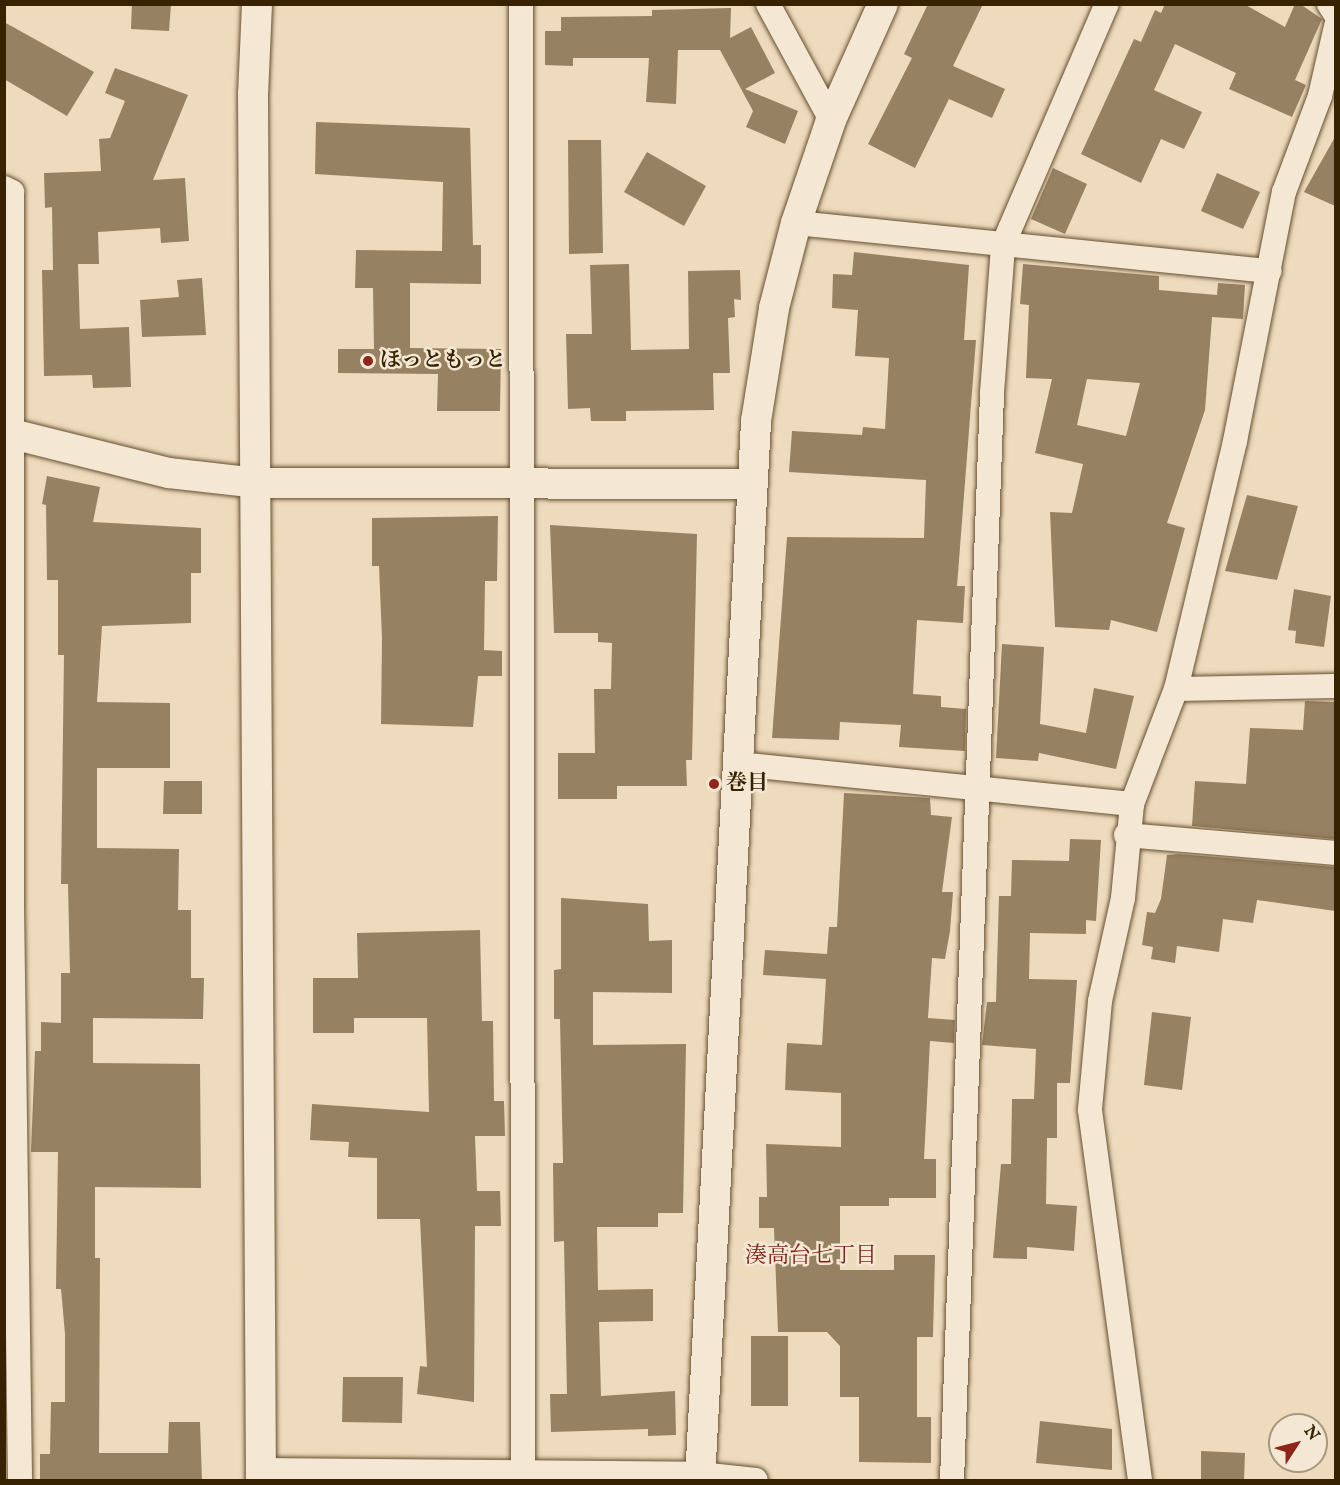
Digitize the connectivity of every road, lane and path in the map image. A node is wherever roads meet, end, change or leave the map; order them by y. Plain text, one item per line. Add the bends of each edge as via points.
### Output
1 (257, 4) edge
2 (521, 4) edge
3 (768, 4) edge
4 (883, 4) edge
5 (1107, 4) edge
6 (1329, 4) edge
7 (1335, 15) edge
8 (1335, 26) edge
9 (831, 120) junction
10 (4, 188) edge
11 (796, 224) junction
12 (1003, 245) junction
13 (1270, 270) junction
14 (7, 433) edge
15 (525, 482) junction
16 (258, 483) junction
17 (751, 484) junction
18 (8, 659) edge
19 (1335, 686) edge
20 (1176, 689) junction
21 (738, 764) junction
22 (978, 790) junction
23 (1132, 804) junction
24 (1126, 835) junction
25 (1335, 853) edge
26 (8, 905) edge
27 (10, 1217) edge
28 (260, 1475) edge
29 (523, 1476) edge
30 (700, 1477) edge
31 (20, 1480) edge
32 (756, 1480) edge
33 (952, 1480) edge
34 (1140, 1480) edge

1 - 16 street via 252,94
2 - 15 street
3 - 9 street
4 - 9 street
5 - 12 street
6 - 7 street
8 - 13 street via 1320,96 1284,192
9 - 11 street
10 - 14 street via 12,192
11 - 12 street
11 - 17 street via 774,308
12 - 13 street
12 - 22 street via 992,393
13 - 20 street
14 - 16 street via 169,473
14 - 18 street
15 - 16 street
15 - 17 street
15 - 29 street
16 - 28 street
17 - 21 street
18 - 26 street
19 - 20 street
20 - 23 street
21 - 22 street
21 - 30 street
22 - 23 street
22 - 33 street
23 - 24 street
24 - 25 street
24 - 34 street via 1123,898 1100,1001 1090,1109
26 - 27 street
27 - 31 street
28 - 29 street
29 - 30 street
30 - 32 street

